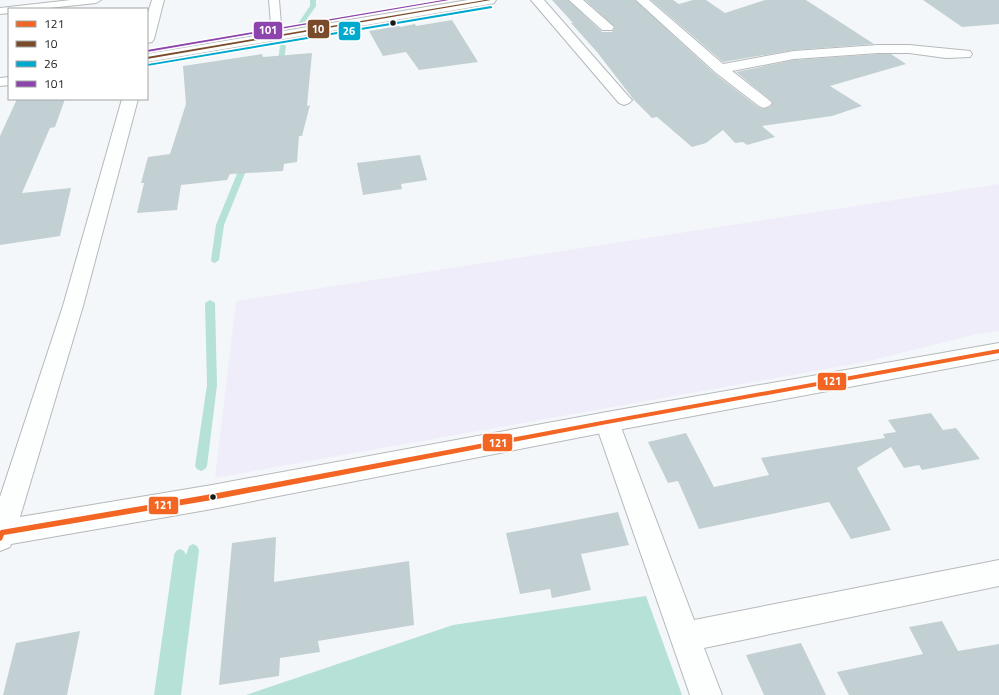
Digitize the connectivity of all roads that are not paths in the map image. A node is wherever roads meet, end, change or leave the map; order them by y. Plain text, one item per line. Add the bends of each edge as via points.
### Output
1 (96, 0) edge
2 (158, 0) edge
3 (274, 0) edge
4 (490, 0) edge
5 (537, 0) edge
6 (575, 0) edge
7 (642, 0) edge
8 (24, 8) edge
9 (607, 27) dead end
10 (148, 35) edge
11 (277, 37) junction
12 (965, 54) dead end
13 (148, 58) edge
14 (720, 69) junction
15 (608, 82) junction
16 (590, 84) dead end
17 (130, 100) edge
18 (624, 100) dead end
19 (764, 102) dead end
20 (999, 351) edge
21 (607, 422) junction
22 (0, 535) edge
23 (999, 573) edge
24 (684, 637) junction
25 (706, 695) edge

1 - 8 lane
2 - 10 street
3 - 11 lane
4 - 11 street
5 - 15 street
6 - 9 street
7 - 14 street
11 - 13 street
12 - 14 street via 909,49 863,50 794,55
14 - 19 street
15 - 16 street
15 - 18 street
17 - 22 street via 73,306
20 - 21 street
21 - 22 street
21 - 24 street
23 - 24 street
24 - 25 street

